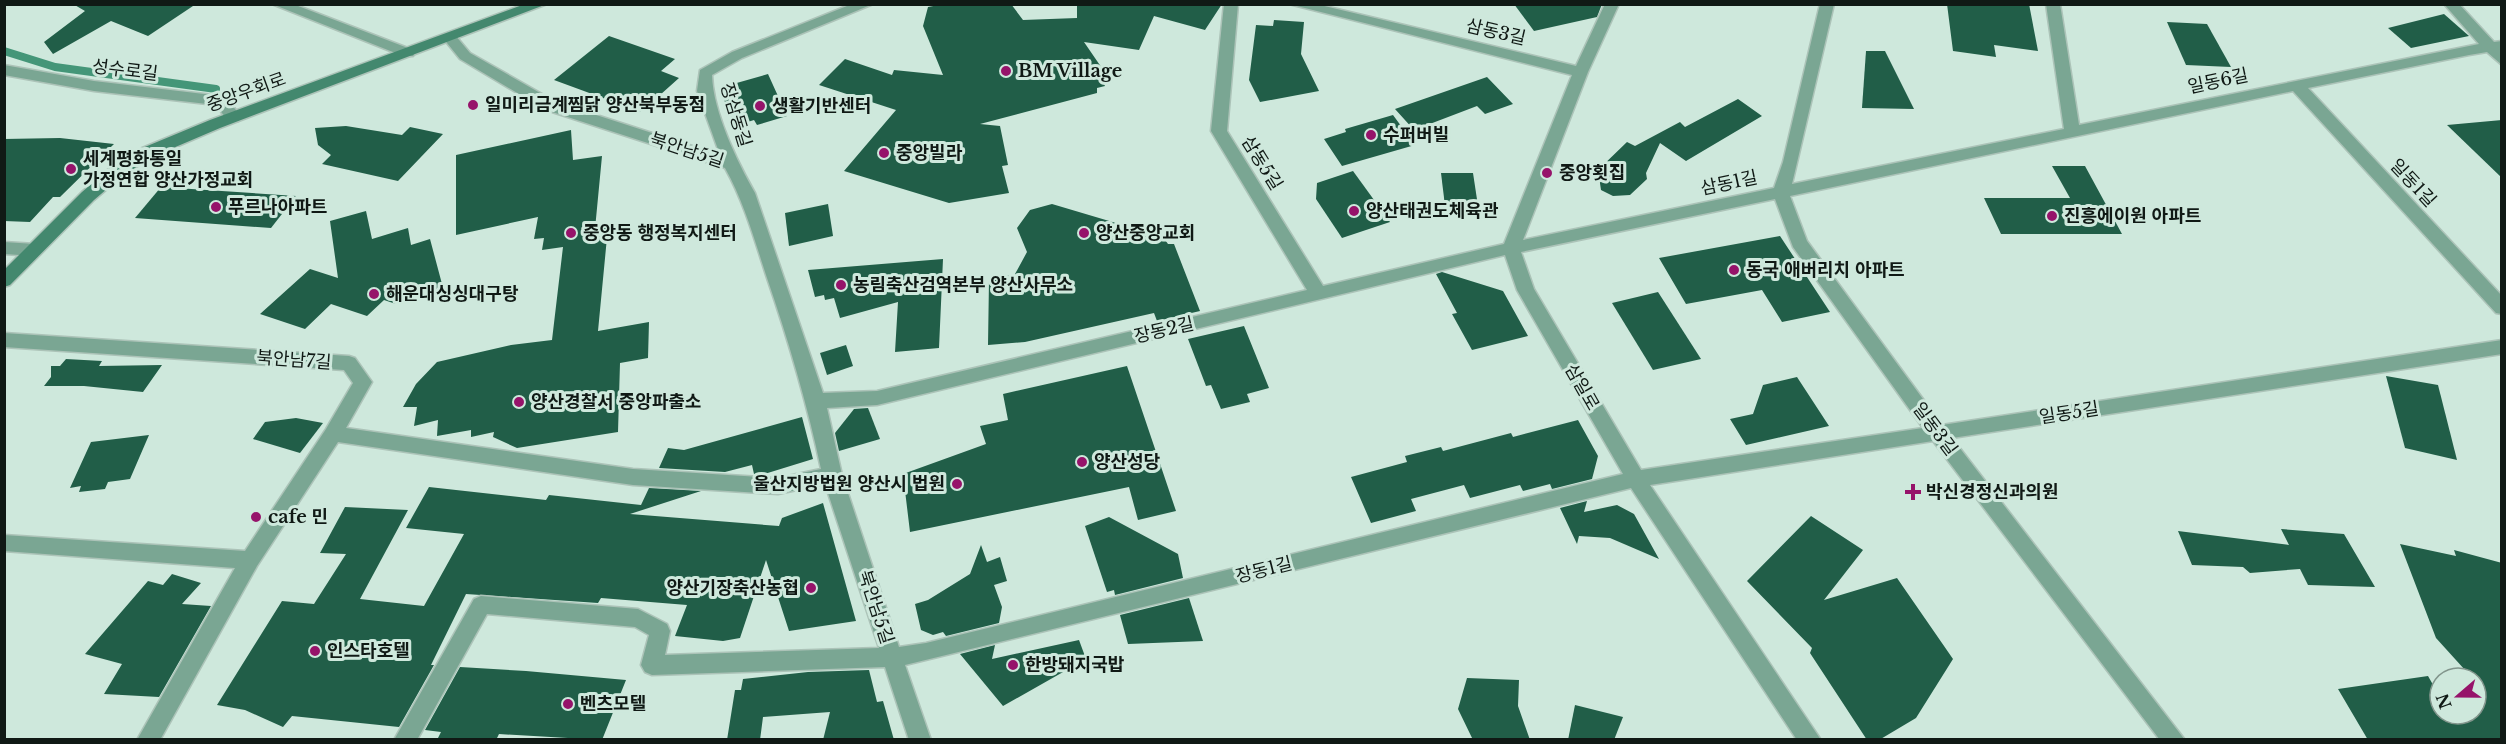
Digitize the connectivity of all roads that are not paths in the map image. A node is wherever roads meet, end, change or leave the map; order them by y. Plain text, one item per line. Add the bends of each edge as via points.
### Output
1 (279, 4) edge
2 (540, 4) edge
3 (866, 4) edge
4 (1231, 4) edge
5 (1296, 4) edge
6 (1611, 4) edge
7 (1827, 4) edge
8 (2053, 4) edge
9 (2451, 4) edge
10 (450, 38) junction
11 (2495, 46) edge
12 (408, 53) junction
13 (2502, 60) edge
14 (4, 70) edge
15 (1581, 72) junction
16 (2296, 85) junction
17 (232, 117) junction
18 (2072, 131) junction
19 (1955, 155) joint
20 (731, 164) junction
21 (1781, 192) junction
22 (4, 248) edge
23 (1511, 249) junction
24 (35, 250) junction
25 (4, 281) edge
26 (1318, 293) junction
27 (2502, 308) edge
28 (4, 340) edge
29 (2502, 347) edge
30 (816, 401) junction
31 (1937, 433) junction
32 (333, 434) junction
33 (832, 475) junction
34 (1635, 479) junction
35 (4, 543) edge
36 (250, 560) junction
37 (893, 657) junction
38 (148, 740) edge
39 (405, 740) edge
40 (920, 740) edge
41 (1810, 740) edge
42 (2174, 740) edge

1 - 12 street
2 - 10 main road, 중앙우회로
3 - 20 street, 장삼동길 via 737,55 705,72 705,91
4 - 26 street, 삼동5길 via 1219,131
5 - 15 street, 삼동3길
6 - 15 street
7 - 21 street
8 - 18 street
9 - 11 street
10 - 12 main road, 중앙우회로
10 - 20 street, 북안남5길 via 465,57 551,106
11 - 13 street
11 - 16 street, 일동6길
12 - 17 main road, 중앙우회로
14 - 17 street, 성수로길 via 94,86 221,101
15 - 23 street
16 - 18 street, 일동6길
16 - 27 street, 일동1길
17 - 24 main road, 중앙우회로 via 146,153 116,172
18 - 19 street, 일동6길
19 - 21 street, 삼동1길
20 - 30 street, 북안남5길 via 747,192
21 - 23 street, 삼동1길
21 - 31 street, 일동3길 via 1799,243
22 - 24 street
23 - 26 street, 장동2길
23 - 34 street, 삼일로 via 1526,290
24 - 25 main road, 중앙우회로
26 - 30 street, 장동2길 via 877,398
28 - 32 street, 북안남7길 via 349,363 363,382
29 - 31 street, 일동5길
30 - 33 street, 북안남5길
31 - 34 street, 일동5길
31 - 42 street, 일동3길
32 - 33 street via 633,477 778,486
32 - 36 street, 북안남7길
33 - 37 street, 북안남5길
34 - 37 street, 장동1길
34 - 41 street, 삼일로
35 - 36 street
36 - 38 street, 북안남7길
37 - 39 street, 장동1길 via 652,665 660,631 638,618 481,604
37 - 40 street, 북안남5길

